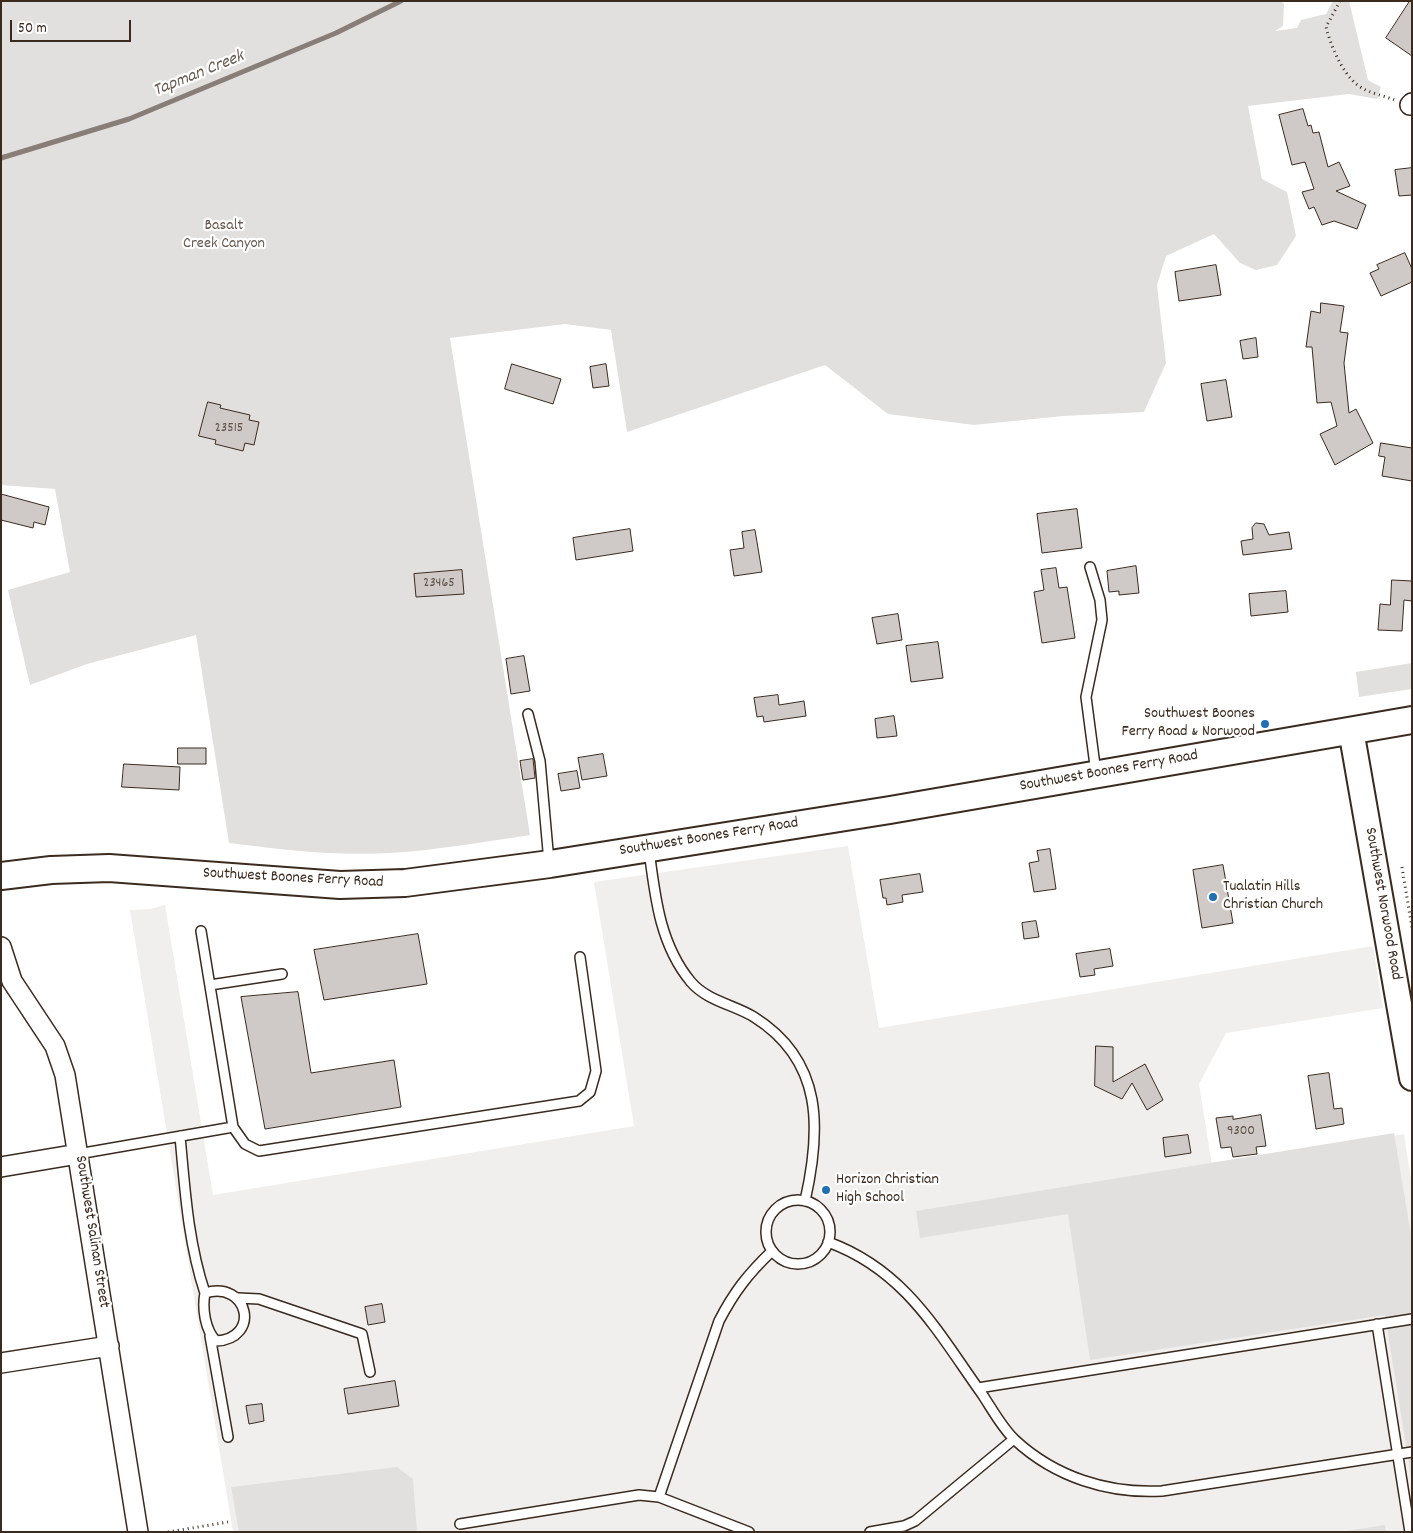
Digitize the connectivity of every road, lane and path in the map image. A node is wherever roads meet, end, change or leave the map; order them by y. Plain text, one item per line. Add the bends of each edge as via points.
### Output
1 (1340, 1) edge
2 (1411, 104) edge
3 (1090, 567) dead end
4 (528, 714) dead end
5 (1412, 720) edge
6 (1351, 730) junction
7 (1097, 775) junction
8 (648, 848) junction
9 (550, 864) junction
10 (1402, 868) dead end
11 (1, 876) edge
12 (1412, 928) edge
13 (201, 931) dead end
14 (1, 947) edge
15 (580, 956) dead end
16 (282, 974) dead end
17 (210, 985) junction
18 (1412, 1078) edge
19 (233, 1128) junction
20 (180, 1136) junction
21 (78, 1154) junction
22 (1, 1167) edge
23 (805, 1201) junction
24 (828, 1242) junction
25 (772, 1251) junction
26 (205, 1293) junction
27 (238, 1298) junction
28 (1412, 1319) edge
29 (1377, 1324) junction
30 (210, 1335) junction
31 (109, 1346) junction
32 (1, 1363) edge
33 (370, 1372) dead end
34 (978, 1388) junction
35 (228, 1437) dead end
36 (1014, 1439) junction
37 (1412, 1452) edge
38 (1398, 1454) junction
39 (659, 1496) junction
40 (228, 1522) dead end
41 (460, 1524) dead end
42 (138, 1532) edge
43 (168, 1532) edge
44 (749, 1532) edge
45 (870, 1532) edge
46 (1410, 1532) edge

1 - 2 path via 1326,27 1342,65 1355,83 1368,91
3 - 7 lane via 1102,620 1086,697
4 - 9 lane via 540,760
5 - 6 main road, Southwest Boones Ferry Road
6 - 7 main road, Southwest Boones Ferry Road
6 - 18 street, Southwest Norwood Road
7 - 8 main road, Southwest Boones Ferry Road
8 - 9 main road, Southwest Boones Ferry Road
8 - 23 lane via 662,928 674,958 693,984 754,1017 775,1034 792,1054 807,1080 815,1110 816,1143
9 - 11 main road, Southwest Boones Ferry Road via 374,885 108,868
10 - 12 path
13 - 17 lane
14 - 21 street, Southwest Salinan Street via 12,981 55,1046 65,1075
15 - 19 lane via 596,1070 590,1092 578,1101 259,1151 244,1144
16 - 17 lane
17 - 19 lane
19 - 20 lane
20 - 21 lane
20 - 26 lane via 188,1226
21 - 22 street
21 - 31 street, Southwest Salinan Street
23 - 24 lane via 815,1205 826,1216 830,1232
23 - 25 lane via 783,1203 771,1214 765,1230 766,1241
24 - 25 lane via 817,1258 798,1265 783,1261
24 - 34 lane via 880,1268 898,1283 924,1311
25 - 39 lane via 746,1276 731,1296 719,1321
26 - 27 lane via 216,1290
26 - 30 lane via 204,1313
27 - 30 lane via 244,1306 241,1331 225,1340 216,1341
27 - 33 lane via 258,1300 362,1334
28 - 29 lane
29 - 34 lane
29 - 38 lane
30 - 35 lane
31 - 32 street
31 - 42 street, Southwest Salinan Street
34 - 36 lane
36 - 38 lane via 1071,1476 1097,1486 1144,1492
36 - 45 lane via 915,1521
37 - 38 lane
38 - 46 lane
39 - 41 lane via 639,1495
39 - 44 lane
40 - 43 path

